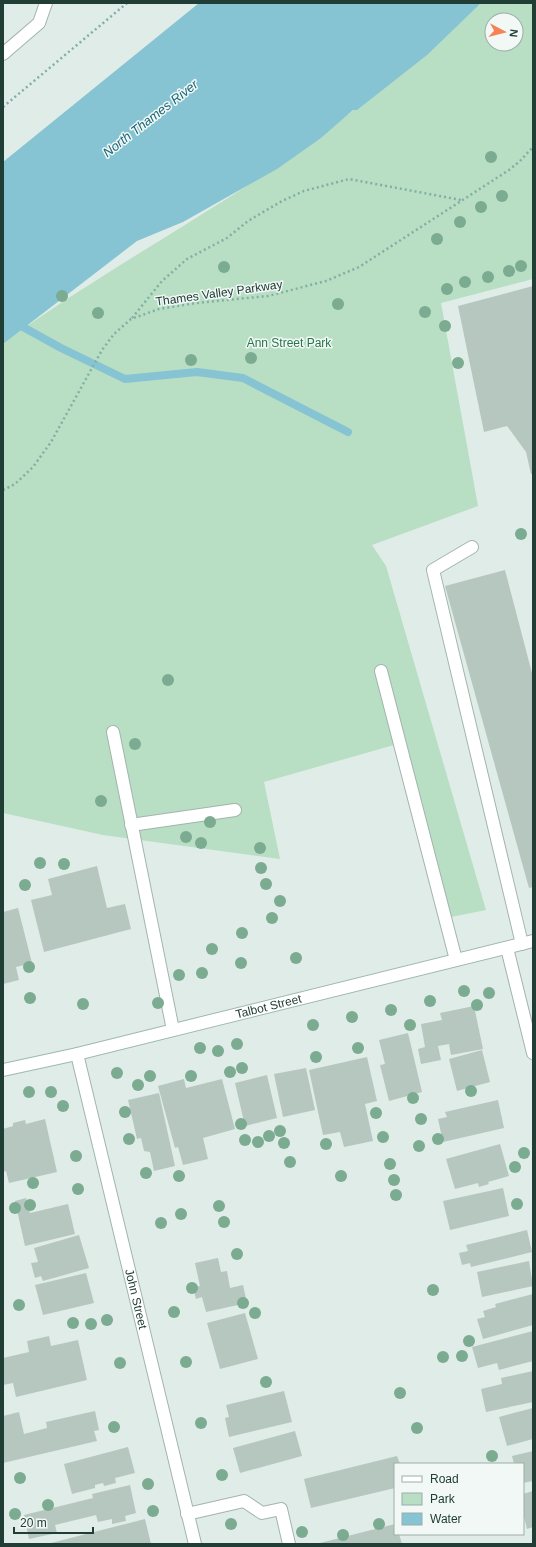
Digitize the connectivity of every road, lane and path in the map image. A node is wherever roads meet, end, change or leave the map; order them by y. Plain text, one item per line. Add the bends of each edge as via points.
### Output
1 (46, 3) edge
2 (127, 3) edge
3 (3, 54) edge
4 (3, 106) edge
5 (533, 147) edge
6 (462, 200) junction
7 (131, 319) junction
8 (3, 490) edge
9 (472, 548) dead end
10 (381, 671) dead end
11 (112, 732) dead end
12 (235, 810) dead end
13 (130, 825) junction
14 (527, 942) edge
15 (506, 948) junction
16 (456, 960) junction
17 (173, 1030) junction
18 (533, 1053) edge
19 (77, 1054) junction
20 (3, 1070) edge
21 (187, 1514) junction
22 (195, 1544) edge
23 (289, 1544) edge

1 - 3 street via 39,23
2 - 4 path
5 - 6 path, Thames Valley Parkway via 514,165
6 - 7 path, Thames Valley Parkway via 359,268 326,281 268,296 159,309
6 - 7 path via 350,179 304,192 282,200 248,221 227,238 187,259 162,281
7 - 8 path, Thames Valley Parkway via 114,334 102,350 38,461 24,477
9 - 14 street via 433,570
10 - 16 street
11 - 13 street
12 - 13 street
13 - 17 street
14 - 15 street, Talbot Street
15 - 16 street, Talbot Street
15 - 18 street
16 - 17 street, Talbot Street
17 - 19 street, Talbot Street
19 - 20 street, Talbot Street
19 - 21 street, John Street
21 - 22 street, John Street
21 - 23 street via 244,1501 262,1513 281,1509

